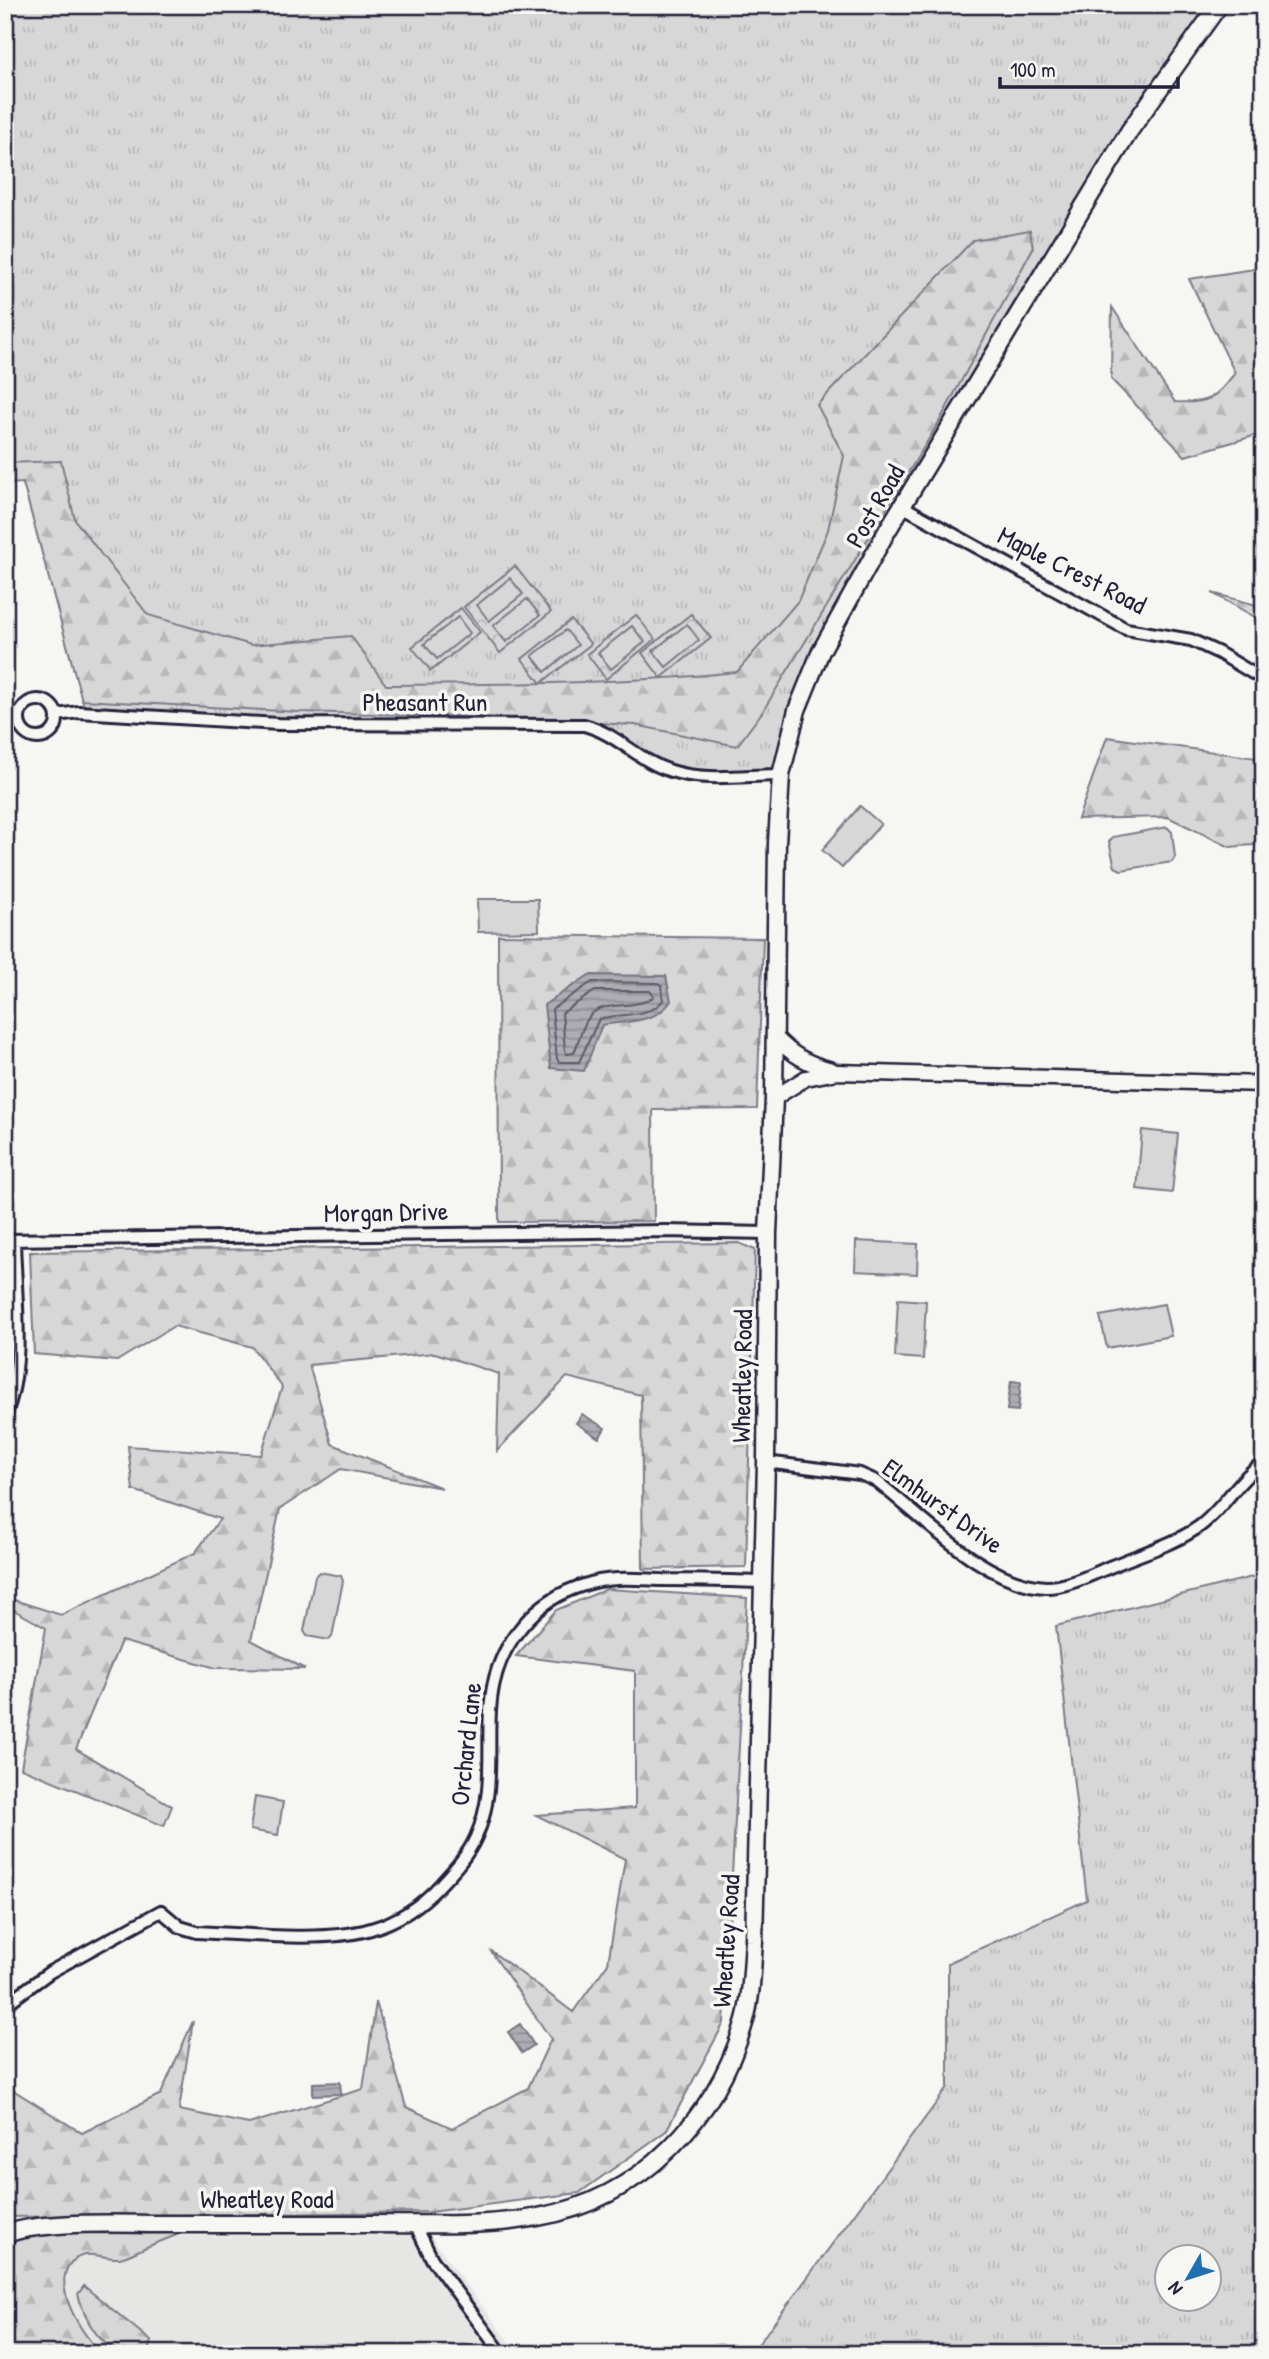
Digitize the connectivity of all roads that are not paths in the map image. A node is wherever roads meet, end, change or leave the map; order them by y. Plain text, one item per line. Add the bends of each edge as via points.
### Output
1 (1219, 5) edge
2 (902, 506) junction
3 (1264, 681) edge
4 (57, 715) dead end
5 (781, 775) junction
6 (775, 1037) junction
7 (837, 1072) junction
8 (1264, 1084) edge
9 (774, 1098) junction
10 (768, 1233) junction
11 (10, 1240) edge
12 (5, 1416) edge
13 (766, 1462) junction
14 (1264, 1462) edge
15 (763, 1582) junction
16 (5, 2005) edge
17 (415, 2224) junction
18 (5, 2235) edge
19 (502, 2354) edge

1 - 2 main road, Post Road via 1130,130
2 - 3 street, Maple Crest Road via 1126,629 1191,640
2 - 5 main road, Post Road via 821,651 797,710
4 - 5 street, Pheasant Run via 79,712 278,724 584,725 603,730 672,772
5 - 6 main road, Post Road
6 - 7 street via 811,1065
6 - 9 main road, Post Road
7 - 8 street
7 - 9 street via 806,1078
9 - 10 main road, Wheatley Road
10 - 11 street, Morgan Drive
10 - 13 main road, Wheatley Road
11 - 12 street via 17,1361
13 - 14 street, Elmhurst Drive via 860,1474 884,1487 977,1561 999,1574 1047,1587 1073,1582 1183,1537
13 - 15 main road, Wheatley Road
15 - 16 street, Orchard Lane via 606,1579 560,1594 530,1616 505,1649 492,1685 487,1795 476,1837 435,1891 393,1922 320,1936 197,1932 174,1923 161,1911 50,1972
15 - 17 main road, Wheatley Road via 752,1976 746,2017 720,2085 686,2133 661,2157 586,2203 540,2217
17 - 18 main road, Wheatley Road via 80,2225 43,2226
17 - 19 street via 432,2259

